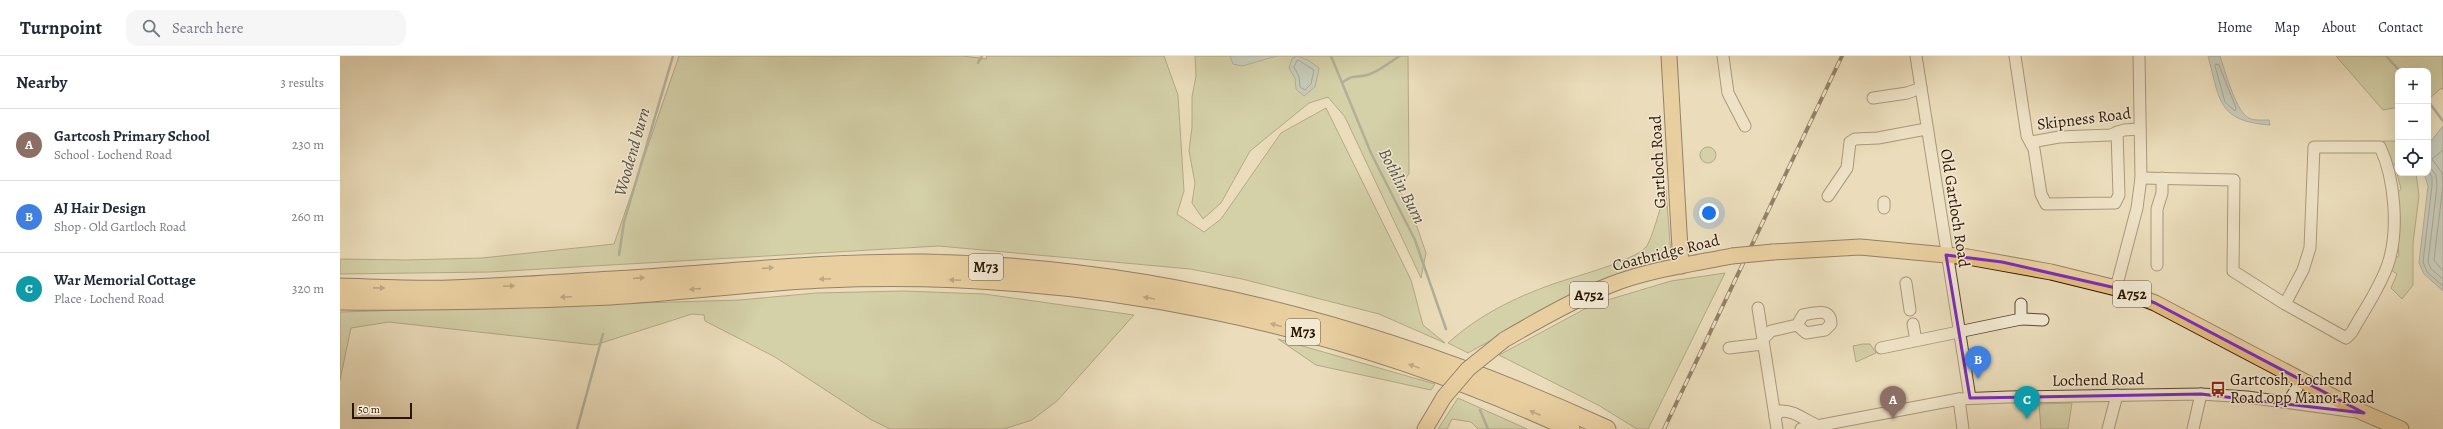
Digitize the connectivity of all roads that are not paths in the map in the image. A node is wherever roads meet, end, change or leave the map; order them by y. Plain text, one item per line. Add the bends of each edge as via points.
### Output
1 (1669, 56) edge
2 (1723, 56) edge
3 (1916, 56) edge
4 (2016, 56) edge
5 (2140, 56) edge
6 (1921, 88) junction
7 (1873, 98) dead end
8 (1745, 126) dead end
9 (2140, 129) junction
10 (1926, 130) junction
11 (2118, 132) junction
12 (2031, 142) junction
13 (2141, 178) junction
14 (2162, 178) junction
15 (1828, 196) dead end
16 (1946, 255) junction
17 (2157, 264) dead end
18 (1681, 266) junction
19 (1906, 283) dead end
20 (340, 287) edge
21 (2116, 288) junction
22 (340, 301) edge
23 (2022, 304) dead end
24 (2285, 304) junction
25 (1758, 308) dead end
26 (1910, 310) dead end
27 (2021, 319) junction
28 (2043, 320) dead end
29 (1913, 324) dead end
30 (1797, 325) dead end
31 (1958, 332) junction
32 (1916, 340) junction
33 (1763, 342) junction
34 (1729, 348) dead end
35 (1881, 348) dead end
36 (2302, 380) junction
37 (2201, 394) junction
38 (2118, 395) junction
39 (1964, 398) junction
40 (2284, 402) junction
41 (2364, 412) junction
42 (1775, 417) junction
43 (1819, 426) junction
44 (1425, 429) edge
45 (1571, 429) edge
46 (1607, 429) edge
47 (1777, 429) edge
48 (1801, 429) edge
49 (1962, 429) edge
50 (2108, 429) edge
51 (2193, 429) edge
52 (2401, 429) edge

1 - 18 main road, Gartloch Road
2 - 8 street via 1728,93
3 - 6 street, Old Gartloch Road
4 - 12 street via 2027,136
5 - 9 street, Skipness Road
6 - 7 street via 1907,93
6 - 10 street, Old Gartloch Road
9 - 11 street, Skipness Road
9 - 13 street
10 - 15 street via 1855,139 1850,142 1848,168 1839,185
10 - 16 street, Old Gartloch Road
11 - 12 street, Skipness Road via 2110,135 2059,137
11 - 12 street via 2119,195 2117,201 2112,204 2046,204 2042,200
13 - 14 street
13 - 21 street via 2137,208
14 - 17 street via 2162,193 2157,209
14 - 24 street via 2234,180 2233,271
16 - 18 main road, Coatbridge Road / A752, bridge via 1860,247 1732,256
16 - 21 main road, A752 via 2002,262
16 - 31 street, Old Gartloch Road
18 - 44 main road, Coatbridge Road / A752, bridge via 1610,285 1537,320 1504,340 1468,369 1444,396
19 - 26 street
20 -> 46 highway, M73 via 449,289 615,280 824,264 925,264 1024,268 1087,275 1212,295 1274,309 1372,337 1432,356
21 - 36 main road, A752 via 2155,303
45 -> 22 highway, M73 via 1426,369 1277,325 1147,297 1038,284 924,278 824,279 613,296 448,302
23 - 27 street
24 - 24 street via 2346,338 2352,332 2383,276 2392,252 2392,188 2380,148 2314,147 2310,248 2303,270
25 - 33 street
27 - 28 street
27 - 31 street
29 - 32 street
30 - 33 street via 1770,331
31 - 32 street
31 - 39 street, Old Gartloch Road
32 - 35 street
33 - 34 street
33 - 42 street
36 - 40 street via 2290,398
36 - 41 main road, A752
37 - 38 street, Lochend Road
37 - 40 street, Lochend Road
37 - 51 street
38 - 39 street, Lochend Road
38 - 50 street
39 - 43 street, Lochend Road
39 - 49 street, Old Gartloch Road
40 - 41 street, Lochend Road
41 - 52 main road, A752
42 - 43 street via 1780,411 1790,410
42 - 47 street
43 - 48 street, Lochend Road

